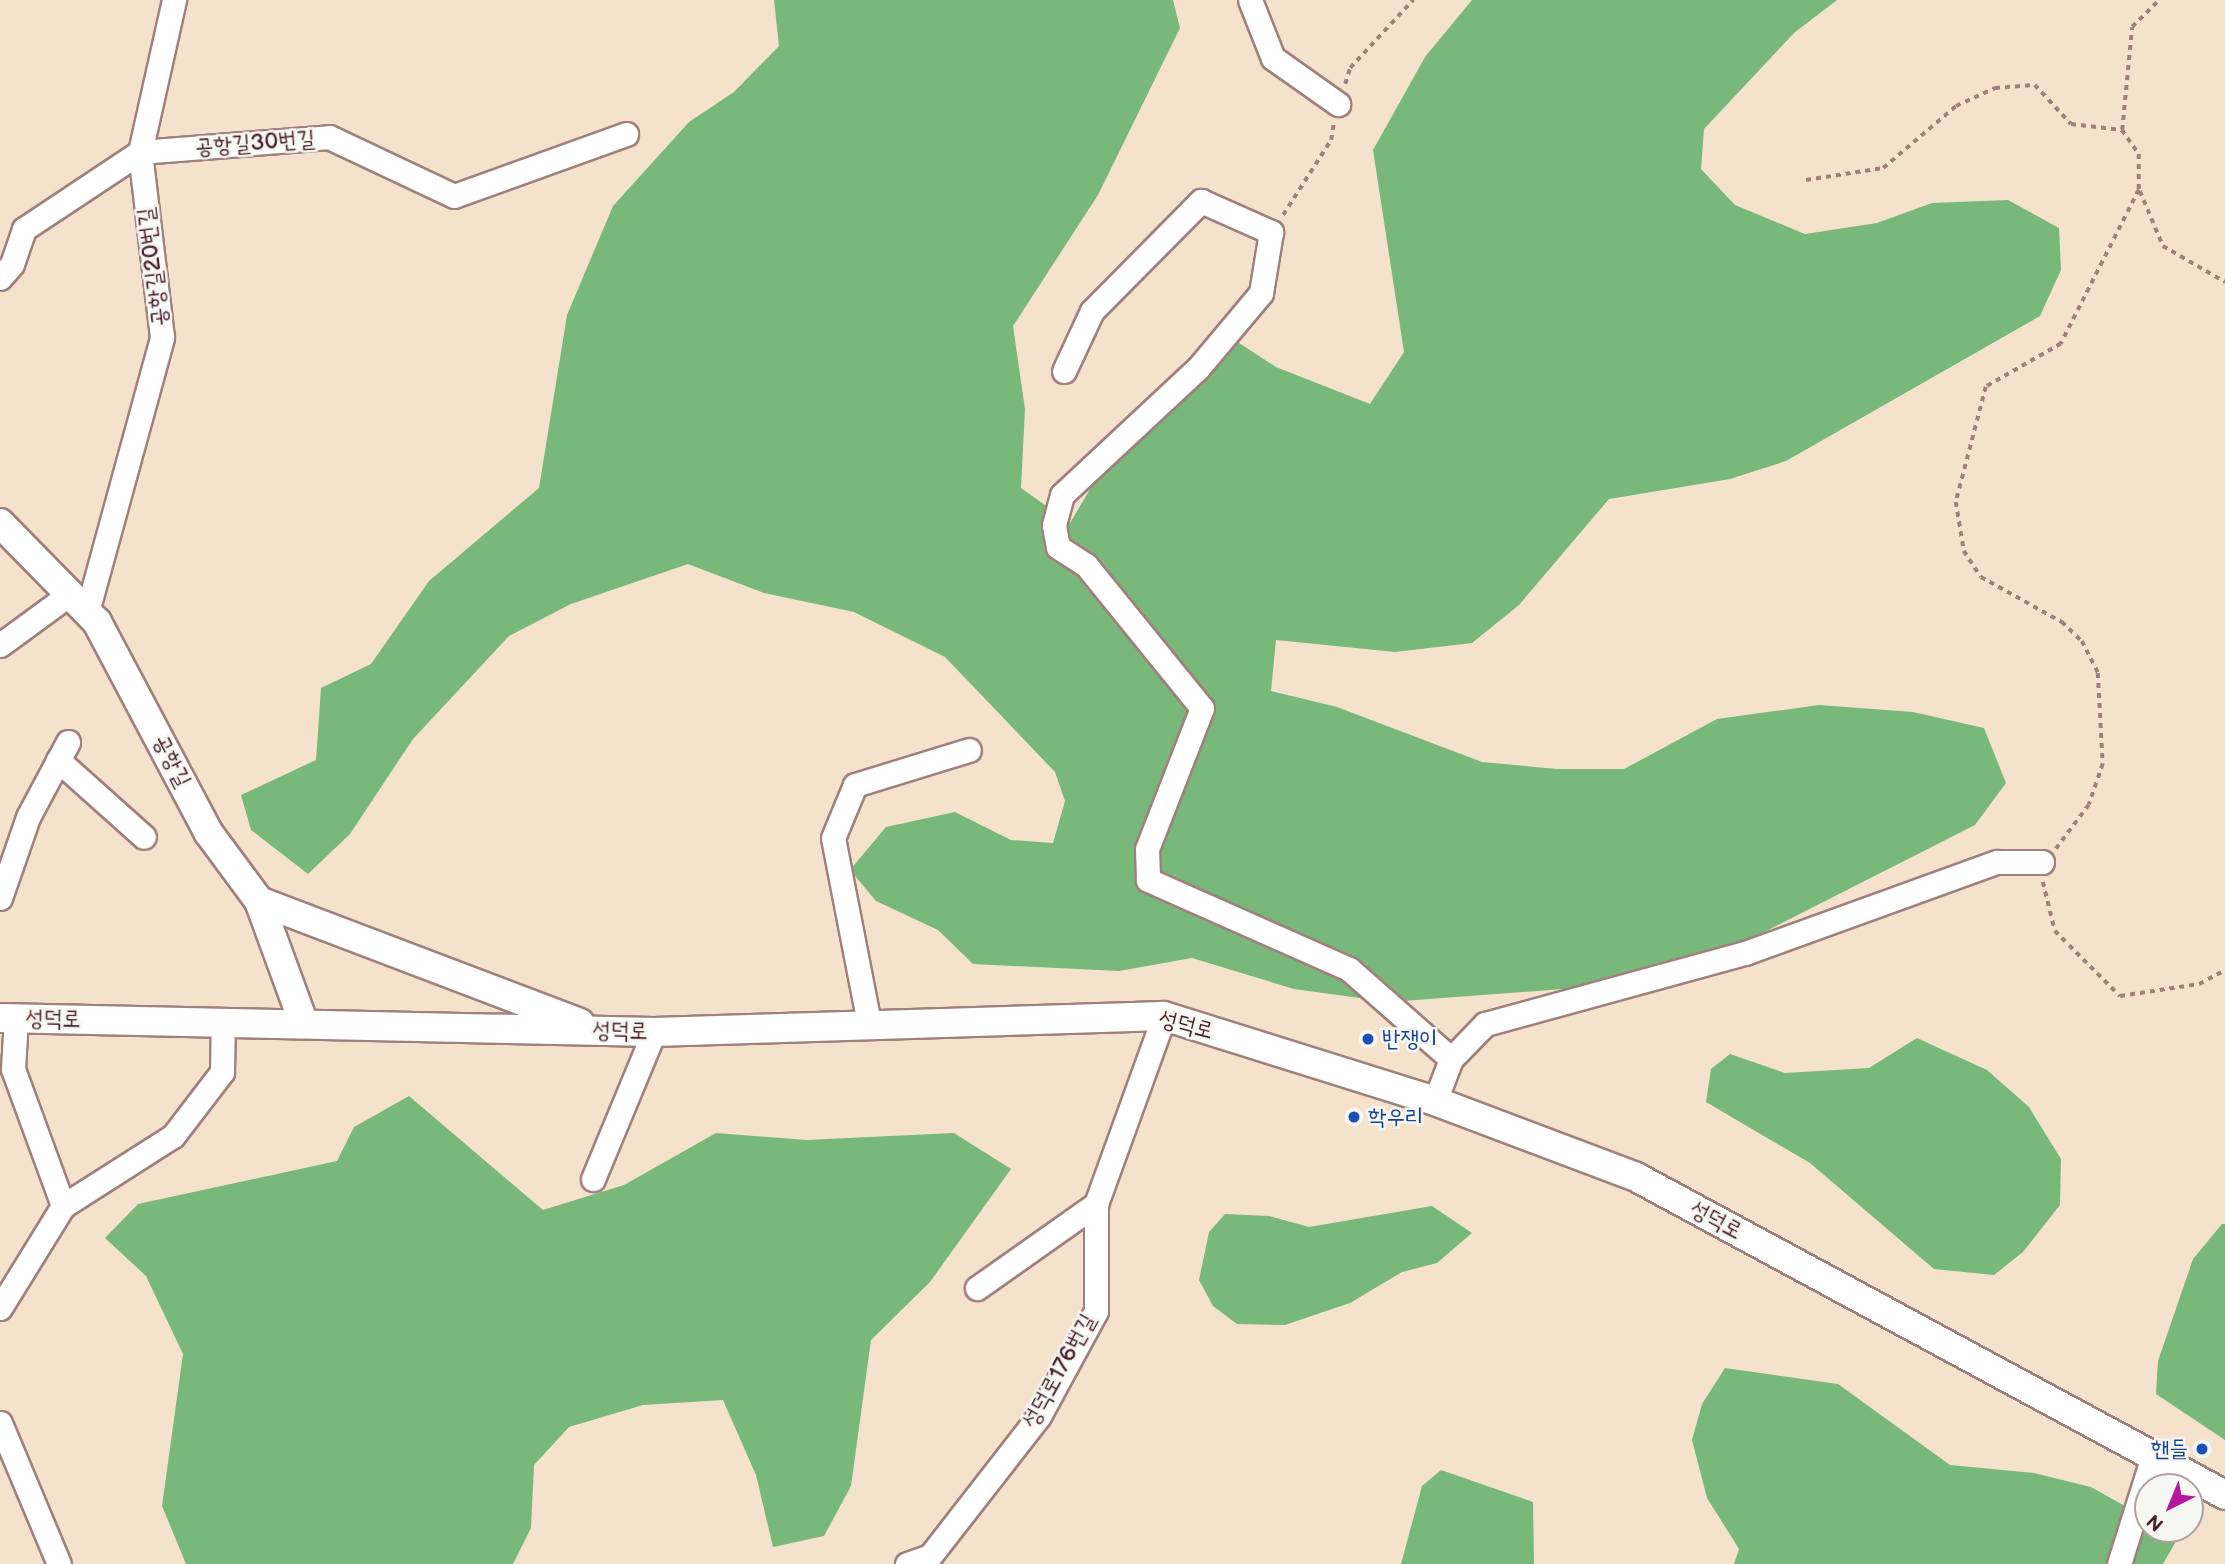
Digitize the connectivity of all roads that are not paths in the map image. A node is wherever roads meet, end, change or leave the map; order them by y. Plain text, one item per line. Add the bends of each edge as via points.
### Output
1 (174, 0) edge
2 (1250, 0) edge
3 (1338, 104) dead end
4 (626, 135) dead end
5 (140, 152) junction
6 (0, 278) edge
7 (1064, 371) dead end
8 (0, 523) edge
9 (79, 602) junction
10 (0, 645) edge
11 (969, 750) dead end
12 (144, 837) dead end
13 (2042, 862) road end
14 (0, 898) edge
15 (260, 901) junction
16 (1164, 1016) junction
17 (8, 1018) edge
18 (223, 1023) junction
19 (869, 1023) junction
20 (304, 1024) junction
21 (598, 1031) junction
22 (654, 1032) junction
23 (1451, 1059) junction
24 (1435, 1101) junction
25 (593, 1179) dead end
26 (1096, 1204) junction
27 (63, 1206) junction
28 (977, 1288) dead end
29 (0, 1308) edge
30 (0, 1423) edge
31 (2153, 1456) junction
32 (2225, 1495) edge
33 (931, 1560) edge
34 (59, 1564) edge
35 (907, 1564) edge
36 (2119, 1564) edge

1 - 5 street, 공항길20번길
2 - 3 street via 1273,58
4 - 5 street, 공항길30번길 via 454,196 329,137
5 - 6 street, 공항길30번길 via 24,229 12,264
5 - 9 street, 공항길20번길 via 162,337
7 - 23 street via 1092,311 1201,201 1271,232 1261,293 1198,368 1062,495 1054,525 1058,548 1086,565 1202,708 1147,849 1148,880 1349,969
8 - 9 street, 공항길
9 - 10 street
9 - 15 street, 공항길 via 208,832
11 - 19 street via 855,785 833,838
12 - 14 street via 63,751 28,817
13 - 23 street via 1997,862 1745,953 1485,1024
15 - 20 street, 공항길
15 - 21 street
16 - 19 street, 성덕로
16 - 24 street, 성덕로
16 - 26 street, 성덕로176번길
17 - 18 street, 성덕로
17 - 27 street via 13,1069
18 - 20 street, 성덕로
18 - 27 street via 222,1072 173,1136
19 - 22 street, 성덕로
20 - 21 street, 성덕로
21 - 22 street, 성덕로
22 - 25 street
23 - 24 street
24 - 31 street, 성덕로 via 1636,1177
26 - 28 street
26 - 33 street, 성덕로176번길 via 1096,1311 1039,1416
27 - 29 street
30 - 34 street
31 - 32 street, 성덕로
31 - 36 street
33 - 35 street, 성덕로176번길

